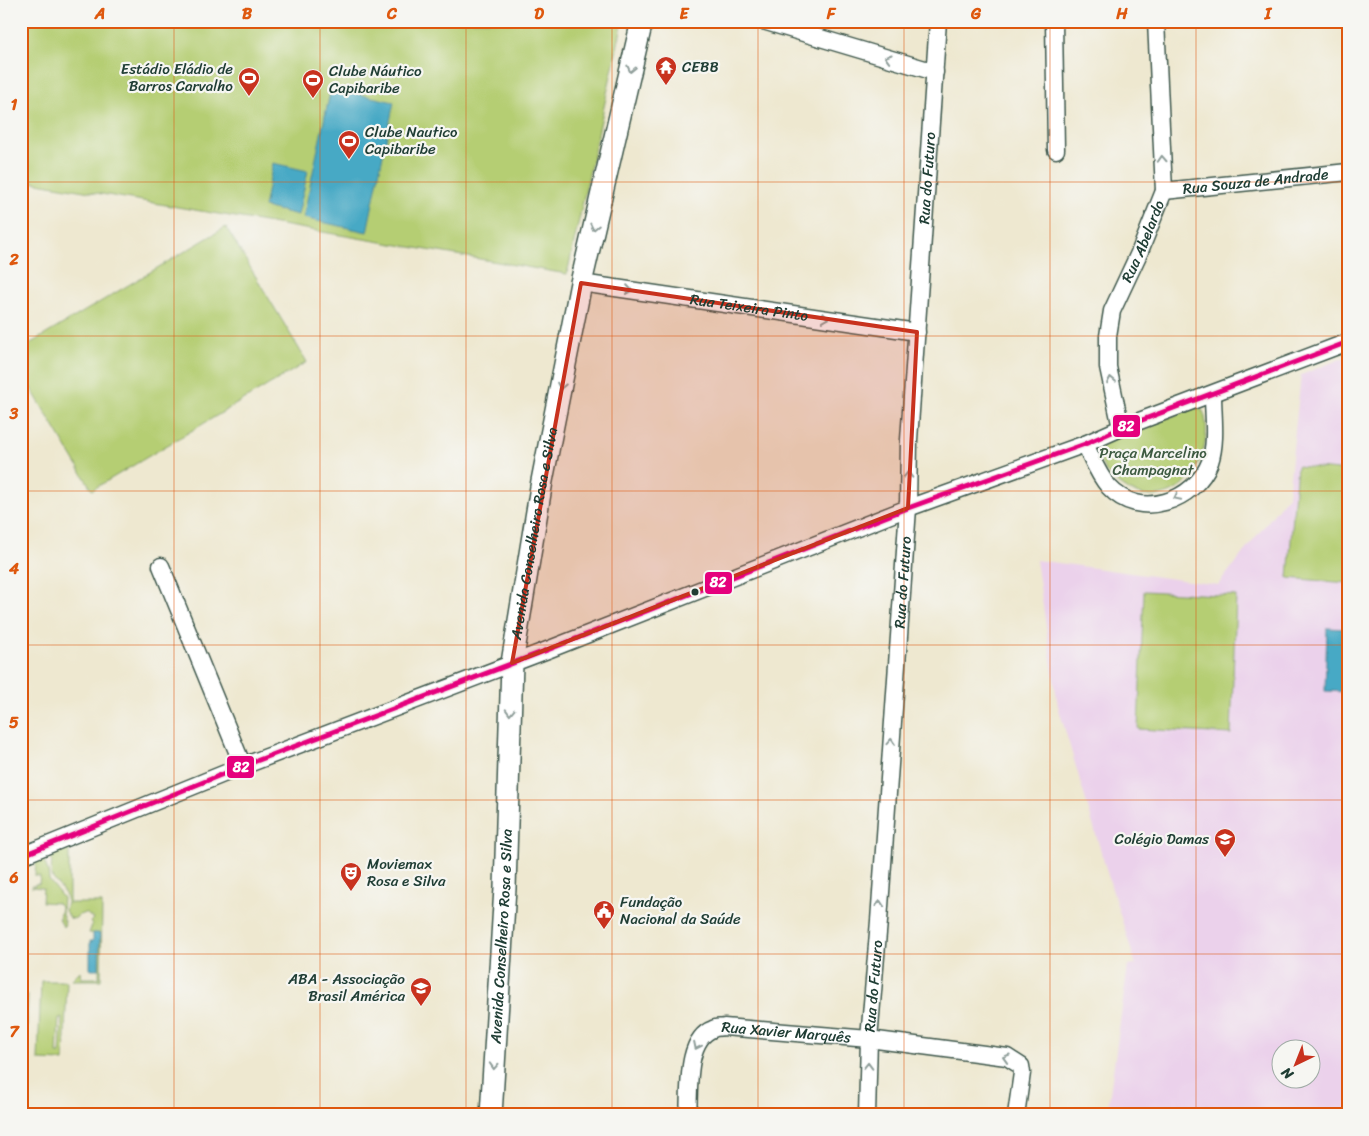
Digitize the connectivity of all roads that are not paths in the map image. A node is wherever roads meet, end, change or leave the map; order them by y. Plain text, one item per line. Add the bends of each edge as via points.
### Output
1 (642, 21) edge
2 (763, 21) edge
3 (938, 21) edge
4 (1054, 21) edge
5 (1156, 21) edge
6 (935, 72) junction
7 (1056, 150) dead end
8 (1348, 172) edge
9 (1164, 191) junction
10 (581, 283) junction
11 (916, 332) junction
12 (1348, 342) edge
13 (1213, 394) junction
14 (1120, 428) junction
15 (1085, 444) junction
16 (908, 508) junction
17 (161, 566) dead end
18 (512, 663) junction
19 (243, 766) junction
20 (21, 856) edge
21 (868, 1040) junction
22 (491, 1115) edge
23 (688, 1115) edge
24 (867, 1115) edge
25 (1016, 1115) edge

1 -> 10 main road, Avenida Conselheiro Rosa e Silva
6 -> 2 street
3 - 6 street, Rua do Futuro
4 - 7 street
9 -> 5 street, Rua Abelardo
6 - 11 street, Rua do Futuro
8 - 9 street, Rua Souza de Andrade
14 -> 9 street, Rua Abelardo via 1108,367 1112,311
10 -> 11 street, Rua Teixeira Pinto
10 -> 18 main road, Avenida Conselheiro Rosa e Silva via 542,481
16 -> 11 street, Rua do Futuro via 908,440
12 - 13 street
13 - 14 street
13 -> 15 street via 1210,461 1205,473 1180,497 1146,505 1121,497 1101,476
14 - 15 street
15 - 16 street
16 - 18 street
21 -> 16 street, Rua do Futuro
17 - 19 street
18 - 19 street
18 -> 22 main road, Avenida Conselheiro Rosa e Silva via 505,888
19 - 20 street
21 -> 23 street, Rua Xavier Marquês via 712,1028 695,1046
24 -> 21 street, Rua do Futuro
25 -> 21 street, Rua Xavier Marquês via 1021,1066 1007,1057

